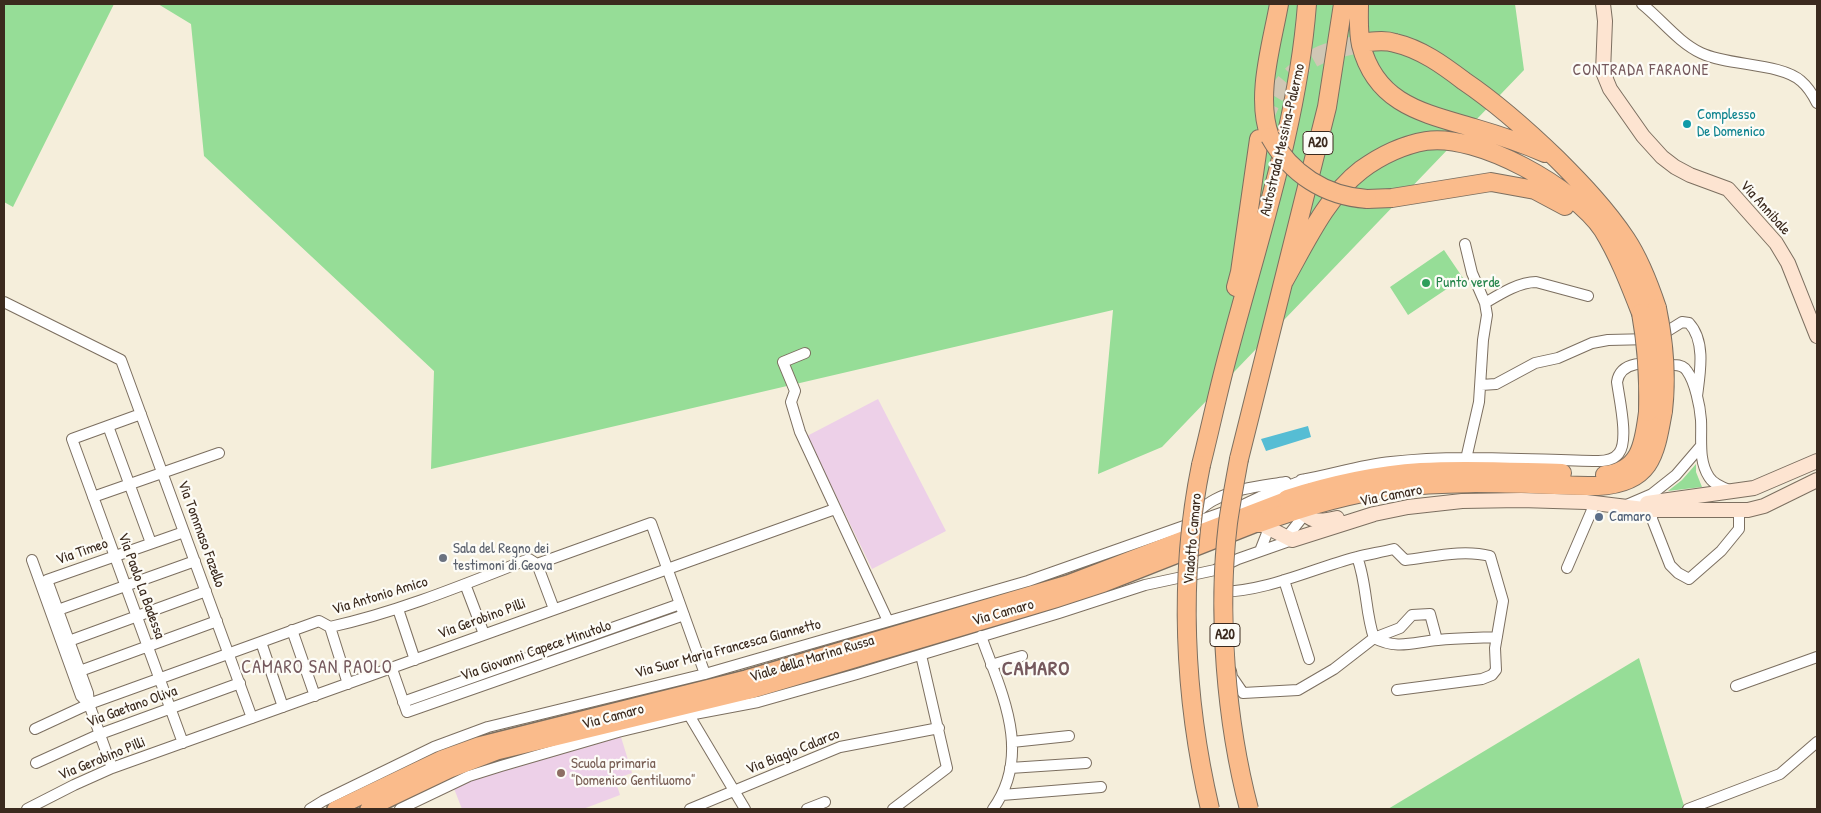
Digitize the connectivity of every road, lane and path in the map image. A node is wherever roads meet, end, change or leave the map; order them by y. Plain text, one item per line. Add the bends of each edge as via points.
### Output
1 (1279, 4) edge
2 (1307, 4) edge
3 (1343, 4) edge
4 (1359, 4) edge
5 (1603, 4) edge
6 (1642, 4) edge
7 (1368, 42) tunnel mouth
8 (1817, 103) edge
9 (1265, 138) junction
10 (1555, 158) junction
11 (1465, 244) dead end
12 (1246, 273) junction
13 (1626, 275) junction
14 (1284, 281) junction
15 (1588, 296) dead end
16 (4, 302) edge
17 (1485, 303) junction
18 (1649, 310) junction
19 (1817, 336) edge
20 (805, 353) dead end
21 (1481, 385) junction
22 (1697, 396) junction
23 (1656, 412) junction
24 (141, 414) junction
25 (108, 426) junction
26 (1700, 447) junction
27 (219, 453) dead end
28 (1466, 459) junction
29 (1817, 461) edge
30 (162, 473) junction
31 (1817, 480) edge
32 (129, 484) junction
33 (1733, 491) junction
34 (1716, 494) junction
35 (93, 497) junction
36 (1292, 500) junction
37 (1652, 502) junction
38 (1595, 503) junction
39 (835, 508) junction
40 (1718, 511) junction
41 (1739, 511) junction
42 (1374, 514) junction
43 (1268, 522) junction
44 (184, 532) junction
45 (1161, 534) junction
46 (1286, 541) junction
47 (151, 543) junction
48 (1260, 551) junction
49 (114, 556) junction
50 (1356, 557) junction
51 (32, 560) dead end
52 (195, 561) junction
53 (537, 564) junction
54 (667, 568) junction
55 (1568, 568) dead end
56 (1284, 580) junction
57 (466, 584) junction
58 (125, 586) junction
59 (206, 591) junction
60 (680, 604) junction
61 (398, 609) junction
62 (554, 609) junction
63 (58, 610) junction
64 (684, 615) junction
65 (136, 616) junction
66 (217, 621) junction
67 (888, 621) junction
68 (330, 627) junction
69 (292, 630) junction
70 (484, 634) junction
71 (981, 636) junction
72 (1497, 637) junction
73 (1374, 638) junction
74 (1437, 640) junction
75 (69, 641) junction
76 (261, 642) junction
77 (147, 646) junction
78 (228, 654) junction
79 (921, 655) junction
80 (1022, 656) dead end
81 (1817, 656) edge
82 (1309, 659) dead end
83 (415, 660) junction
84 (991, 665) junction
85 (392, 669) junction
86 (80, 671) junction
87 (705, 674) junction
88 (159, 679) junction
89 (240, 683) junction
90 (348, 684) junction
91 (1736, 686) dead end
92 (1397, 690) dead end
93 (315, 696) junction
94 (404, 702) junction
95 (89, 704) junction
96 (283, 707) junction
97 (170, 709) junction
98 (689, 715) junction
99 (252, 718) junction
100 (939, 728) junction
101 (35, 729) dead end
102 (100, 734) junction
103 (1069, 736) dead end
104 (1012, 742) junction
105 (1817, 742) edge
106 (183, 743) junction
107 (36, 763) dead end
108 (1086, 763) dead end
109 (112, 768) junction
110 (1010, 768) junction
111 (1101, 787) dead end
112 (734, 792) junction
113 (1002, 795) junction
114 (825, 802) dead end
115 (27, 809) edge
116 (310, 809) edge
117 (335, 809) edge
118 (368, 809) edge
119 (400, 809) edge
120 (690, 809) edge
121 (744, 809) edge
122 (807, 809) edge
123 (893, 809) edge
124 (993, 809) edge
125 (1210, 809) edge
126 (1249, 809) edge
127 (1688, 809) edge

1 - 9 highway via 1266,78
2 - 12 highway, Autostrada Messina-Palermo / A20 via 1297,88 1283,153
3 - 14 highway, A20 via 1327,107
4 - 10 highway via 1359,32 1364,55 1376,79 1396,99 1426,114 1520,142
5 - 19 street, Via Annibale via 1603,72 1610,89 1662,157 1690,175 1728,189 1776,243 1788,263
6 - 8 street via 1695,50 1715,58 1791,74 1805,84
7 - 10 highway via 1394,42 1436,60 1489,98
9 - 12 highway
9 - 13 highway, bridge via 1299,173 1314,184 1340,195 1367,199 1412,196 1491,182 1535,190 1578,213
10 - 18 highway via 1602,206 1627,240 1640,263
11 - 17 street via 1472,273
12 - 125 highway, Viadotto Camaro / A20, bridge via 1194,501 1191,532 1188,641 1194,720
13 - 14 highway via 1602,230 1568,194 1525,168 1490,152 1448,140 1403,147 1360,171 1329,204
13 - 18 highway
14 - 126 highway, A20, bridge via 1239,460 1228,525 1224,601 1227,668 1235,739
15 - 17 street via 1530,282
16 - 24 street, Via Tommaso Fazello via 121,360
17 - 21 street via 1488,315 1482,345
18 - 23 highway, bridge via 1664,349 1666,387
20 - 39 street via 783,362 795,391 791,402 800,432
21 - 22 street via 1496,384 1535,363 1558,358 1592,343 1651,339 1682,322 1689,323 1699,339
21 - 28 street
22 - 26 street via 1701,420
22 - 28 street via 1687,370 1681,365 1628,366 1619,373 1617,382 1624,441 1620,453 1613,458 1598,461
23 - 36 highway via 1639,454 1629,466 1616,473 1422,472 1343,482
23 - 36 highway via 1657,443 1651,460 1636,476 1621,483 1598,486 1422,485
24 - 25 street
24 - 30 street, Via Tommaso Fazello
25 - 32 street
25 - 35 street, Via Paolo La Badessa via 72,439
26 - 33 street via 1710,479
26 - 37 street
27 - 30 street
28 - 36 street via 1374,464 1306,479
29 - 33 street, Via Camaro via 1760,486
30 - 32 street
30 - 44 street, Via Tommaso Fazello
31 - 41 street, Via Camaro via 1764,506
32 - 35 street
32 - 47 street
33 - 34 street, Via Camaro
34 - 37 street, Via Camaro
34 - 40 street
35 - 49 street, Via Paolo La Badessa
36 - 42 street via 1317,521
36 - 43 highway
36 - 45 street via 1241,506
36 - 45 street via 1241,490 1211,502
36 - 46 street
36 - 117 main road, Viale della Marina Russa via 1068,583 746,678 478,744
37 - 38 street, Via Camaro via 1624,506
37 - 40 street, Via Camaro
37 - 41 street via 1652,519 1670,565 1689,579 1721,551 1739,529
38 - 42 street, Via Camaro via 1487,500 1408,507
38 - 55 street
39 - 54 street, Via Gerobino Pilli
39 - 67 street
40 - 41 street, Via Camaro
42 - 46 street, Via Camaro
43 - 46 street
43 - 48 street
43 - 118 main road, Viale della Marina Russa via 1055,600 750,690 497,752 450,770
44 - 47 street, Via Timeo
44 - 52 street, Via Tommaso Fazello
45 - 67 street, Via Suor Maria Francesca Giannetto via 1049,575
46 - 48 street, Via Camaro
47 - 49 street, Via Timeo
48 - 71 street, Via Camaro via 1215,570 1145,585
49 - 58 street, Via Paolo La Badessa
49 - 63 street, Via Timeo via 47,580
50 - 56 street
50 - 72 street via 1394,549 1405,560 1459,554 1490,556 1503,601
50 - 73 street
51 - 95 street via 81,696
52 - 58 street
52 - 59 street, Via Tommaso Fazello
53 - 54 street, Via Antonio Amico via 652,523
53 - 57 street, Via Antonio Amico via 528,559
53 - 62 street
54 - 60 street
54 - 62 street, Via Gerobino Pilli
56 - 73 street via 1242,592 1218,592 1232,678 1243,693 1298,690 1334,669
56 - 82 street
57 - 61 street, Via Antonio Amico
57 - 70 street
58 - 63 street
58 - 65 street, Via Paolo La Badessa
59 - 65 street
59 - 66 street, Via Tommaso Fazello
60 - 64 street
60 - 94 street, Via Giovanni Capece Minutolo
61 - 68 street, Via Antonio Amico
61 - 83 street
62 - 70 street, Via Gerobino Pilli
63 - 75 street
64 - 87 street
64 - 94 street, Via Giovanni Capece Minutolo via 407,712
65 - 75 street
65 - 77 street, Via Paolo La Badessa
66 - 77 street
66 - 78 street, Via Tommaso Fazello
67 - 87 street, Via Suor Maria Francesca Giannetto
68 - 69 street, Via Antonio Amico via 319,621
68 - 90 street
69 - 76 street, Via Antonio Amico
69 - 93 street
70 - 83 street, Via Gerobino Pilli
71 - 79 street, Via Camaro
71 - 84 street
72 - 74 street
72 - 92 street via 1496,670 1492,675
73 - 74 street via 1385,644 1412,645
73 - 74 street via 1400,628 1412,615 1430,614
75 - 86 street
76 - 78 street, Via Antonio Amico
76 - 96 street
77 - 86 street
77 - 88 street, Via Paolo La Badessa
78 - 88 street, Via Antonio Amico
78 - 89 street, Via Tommaso Fazello
79 - 98 street, Via Camaro via 758,702
79 - 100 street
80 - 84 street
81 - 91 street
83 - 85 street, Via Gerobino Pilli
84 - 104 street via 1011,722
85 - 90 street, Via Gerobino Pilli
85 - 94 street
86 - 95 street
87 - 116 street, Via Suor Maria Francesca Giannetto via 481,729 399,763
88 - 95 street, Via Antonio Amico
88 - 97 street, Via Paolo La Badessa
89 - 97 street, Via Gaetano Oliva
89 - 99 street, Via Tommaso Fazello
90 - 93 street, Via Gerobino Pilli
93 - 96 street, Via Gerobino Pilli
95 - 101 street, Via Antonio Amico
95 - 102 street
96 - 99 street, Via Gerobino Pilli
97 - 102 street, Via Gaetano Oliva
97 - 106 street, Via Paolo La Badessa
98 - 112 street
98 - 119 street, Via Camaro via 484,771
99 - 106 street, Via Gerobino Pilli
100 - 112 street, Via Biagio Calarco via 840,747
100 - 123 street via 948,768
102 - 107 street, Via Gaetano Oliva
102 - 109 street
103 - 104 street
104 - 110 street
105 - 127 street via 1780,774
106 - 109 street, Via Gerobino Pilli
108 - 110 street
109 - 115 street, Via Gerobino Pilli
110 - 113 street
111 - 113 street
112 - 120 street, Via Biagio Calarco
112 - 121 street
113 - 124 street
114 - 122 street

